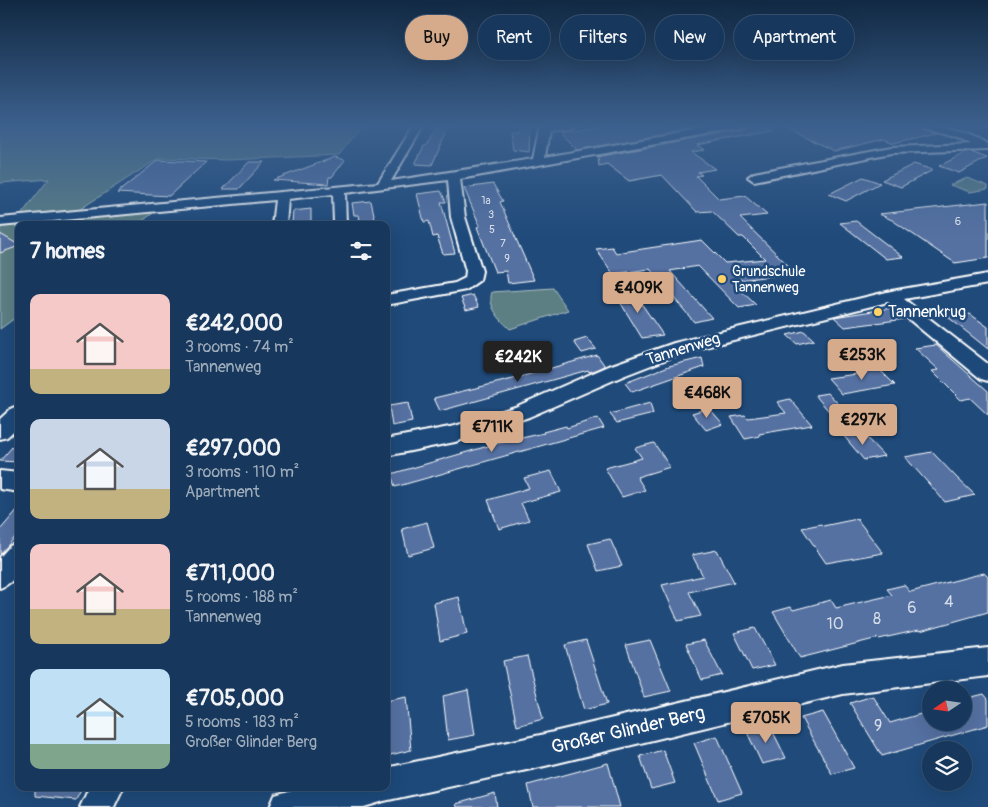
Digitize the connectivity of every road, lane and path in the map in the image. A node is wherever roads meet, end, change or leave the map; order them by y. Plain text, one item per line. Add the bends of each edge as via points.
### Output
1 (396, 163) edge
2 (529, 163) edge
3 (824, 163) edge
4 (454, 176) junction
5 (754, 176) dead end
6 (382, 186) junction
7 (339, 191) junction
8 (282, 196) junction
9 (279, 221) edge
10 (341, 221) edge
11 (0, 222) edge
12 (988, 279) edge
13 (891, 296) junction
14 (390, 299) edge
15 (988, 374) edge
16 (15, 417) edge
17 (0, 431) edge
18 (390, 447) edge
19 (0, 480) edge
20 (15, 482) edge
21 (15, 559) edge
22 (0, 576) edge
23 (988, 662) edge
24 (390, 784) edge
25 (105, 791) edge
26 (361, 791) edge
27 (97, 807) edge
28 (287, 807) edge

1 - 6 street
2 - 4 street
3 - 5 street
4 - 6 street
4 - 14 street via 458,217 474,271 472,280 460,287
6 - 7 street
7 - 8 street
7 - 10 street
8 - 9 street
8 - 11 street
12 - 13 street, Tannenweg
13 - 15 street
13 - 18 street, Tannenweg via 680,347 522,412 455,434
16 - 17 street
19 - 20 street
21 - 22 street
23 - 24 street, Großer Glinder Berg via 843,679
25 - 27 street
26 - 28 street

